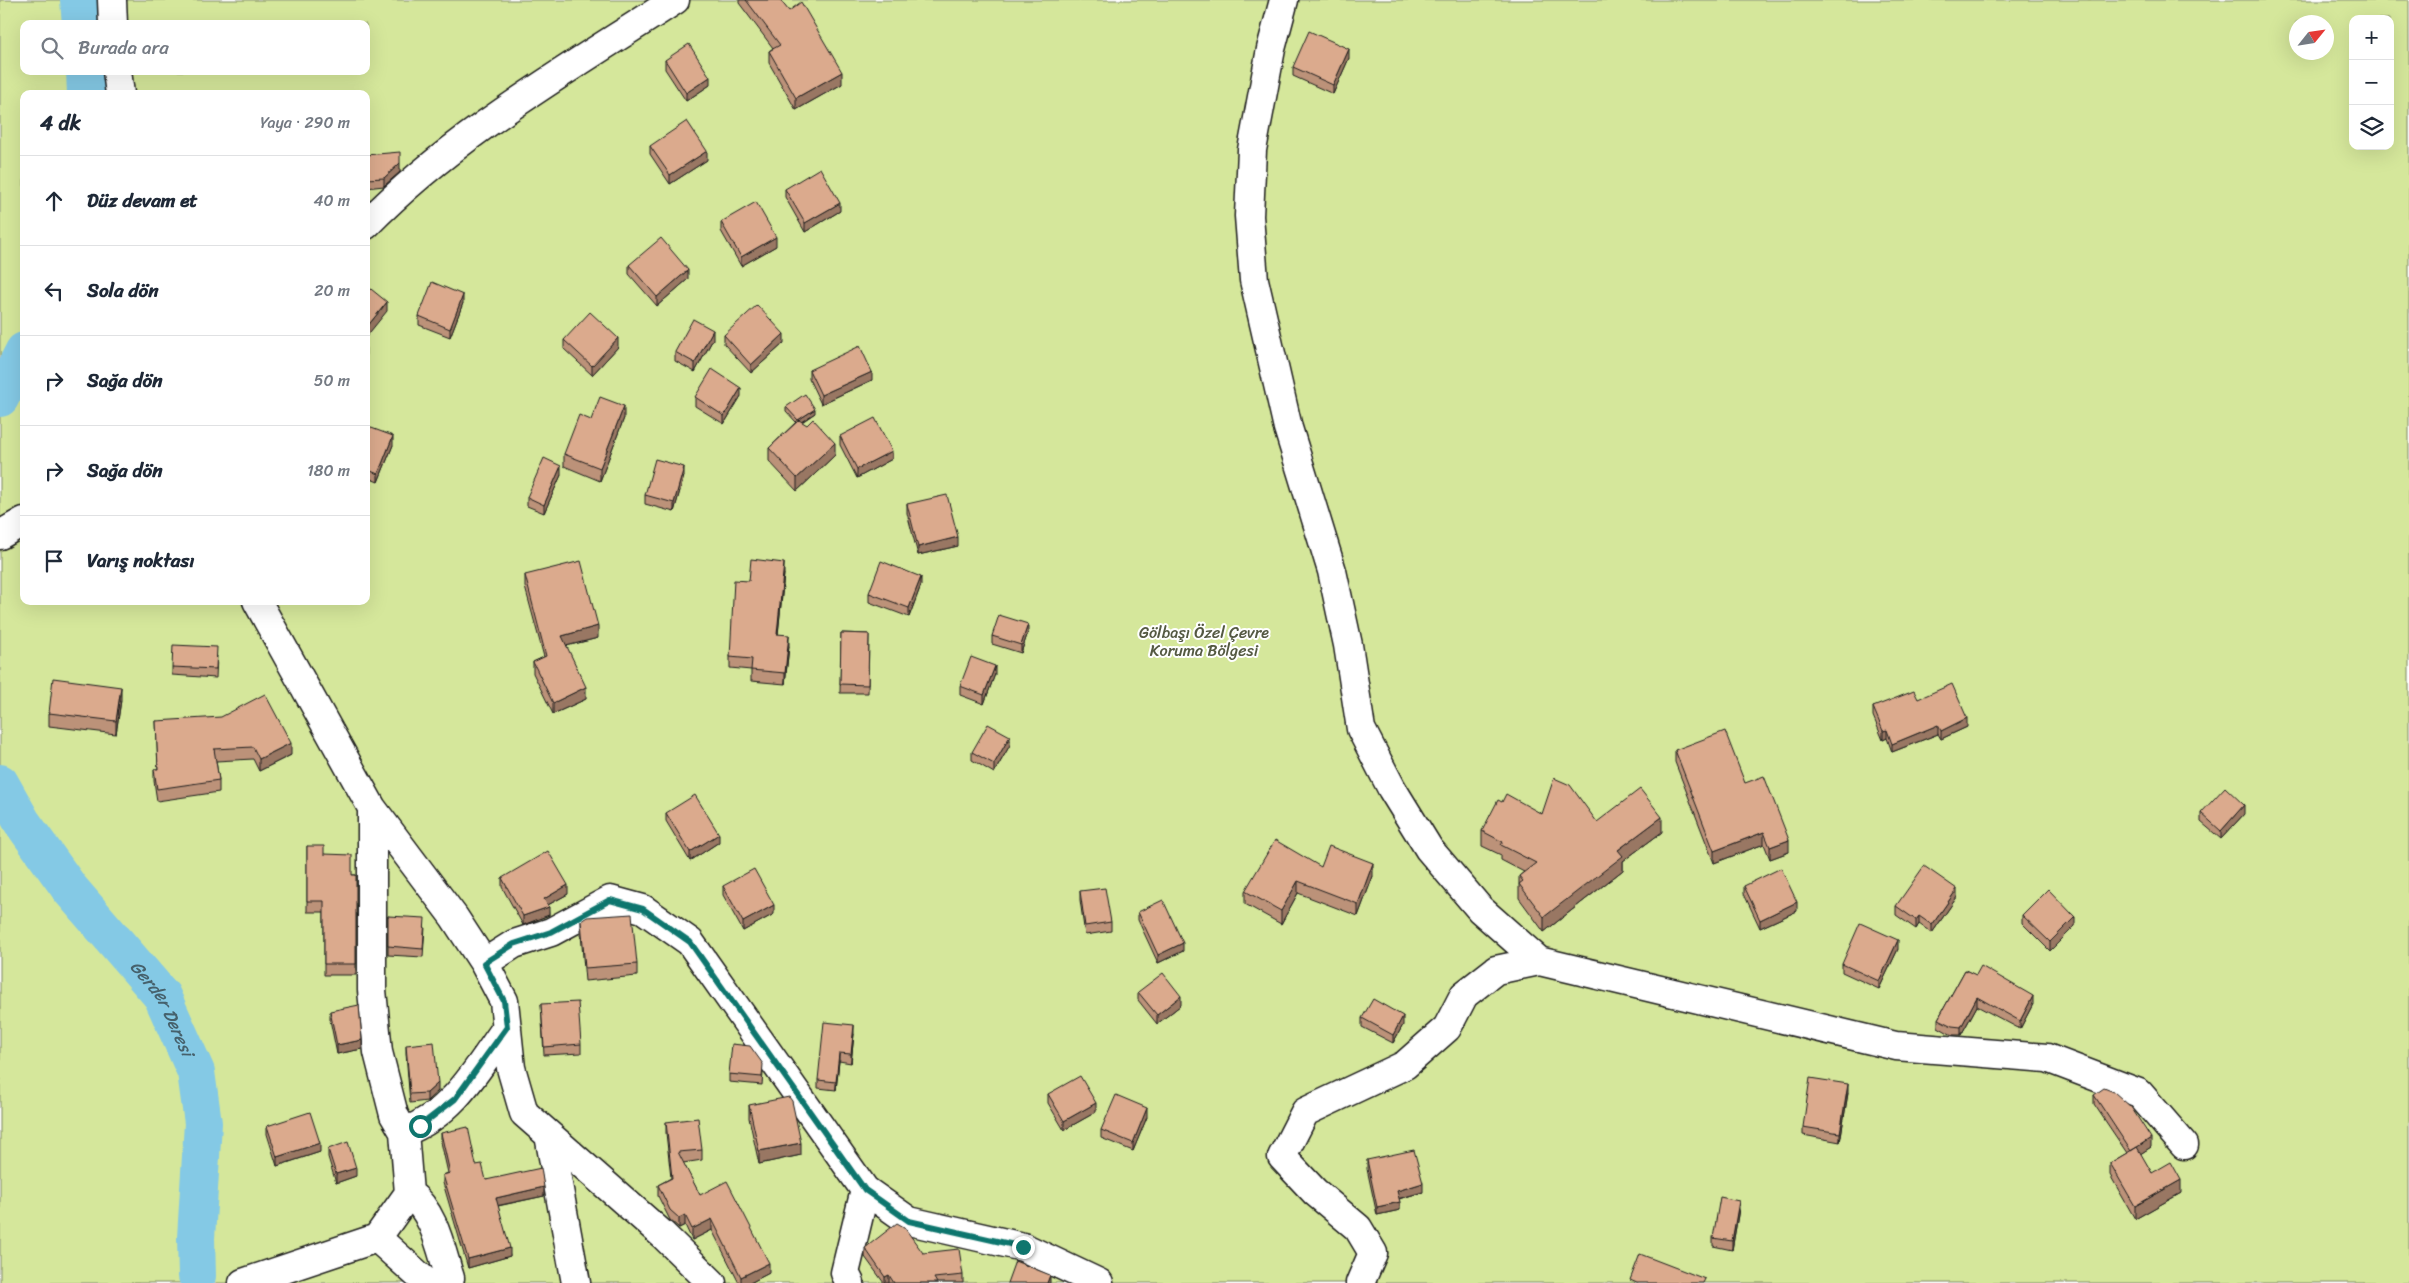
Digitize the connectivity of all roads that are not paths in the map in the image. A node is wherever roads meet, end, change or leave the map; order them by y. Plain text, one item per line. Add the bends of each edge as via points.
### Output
1 (112, 0) edge
2 (675, 0) edge
3 (1284, 0) edge
4 (113, 20) edge
5 (118, 75) edge
6 (119, 90) edge
7 (370, 221) edge
8 (20, 523) edge
9 (0, 535) edge
10 (259, 605) edge
11 (372, 808) junction
12 (1539, 961) junction
13 (484, 963) junction
14 (507, 1027) junction
15 (404, 1132) junction
16 (549, 1135) junction
17 (2184, 1145) dead end
18 (865, 1190) junction
19 (409, 1193) junction
20 (377, 1238) junction
21 (243, 1283) edge
22 (427, 1283) edge
23 (449, 1283) edge
24 (576, 1283) edge
25 (712, 1283) edge
26 (850, 1283) edge
27 (1100, 1283) edge
28 (1360, 1283) edge

1 - 4 street
2 - 7 street via 475,132 396,194
3 - 12 street via 1270,49 1252,150 1249,216 1254,280 1288,428 1332,571 1348,644 1361,729 1392,789 1430,849 1480,909
5 - 6 street
8 - 9 street
10 - 11 street
11 - 13 street via 454,917
11 - 15 street via 372,990 378,1052 394,1115
12 - 17 street via 1896,1046 2047,1058 2140,1093
12 - 28 street via 1496,970 1464,995 1447,1028 1405,1065 1305,1112 1282,1158 1315,1192 1358,1228 1373,1253
13 - 14 street via 504,1001
13 - 18 street via 514,944 551,932 610,900 643,909 690,942
14 - 15 street via 455,1099 420,1126
14 - 16 street via 511,1068 524,1113
15 - 19 street
16 - 24 street
16 - 25 street
18 - 26 street via 845,1273
18 - 27 street via 909,1221 1023,1247
19 - 20 street
19 - 23 street via 418,1199 436,1232
20 - 21 street
20 - 22 street

